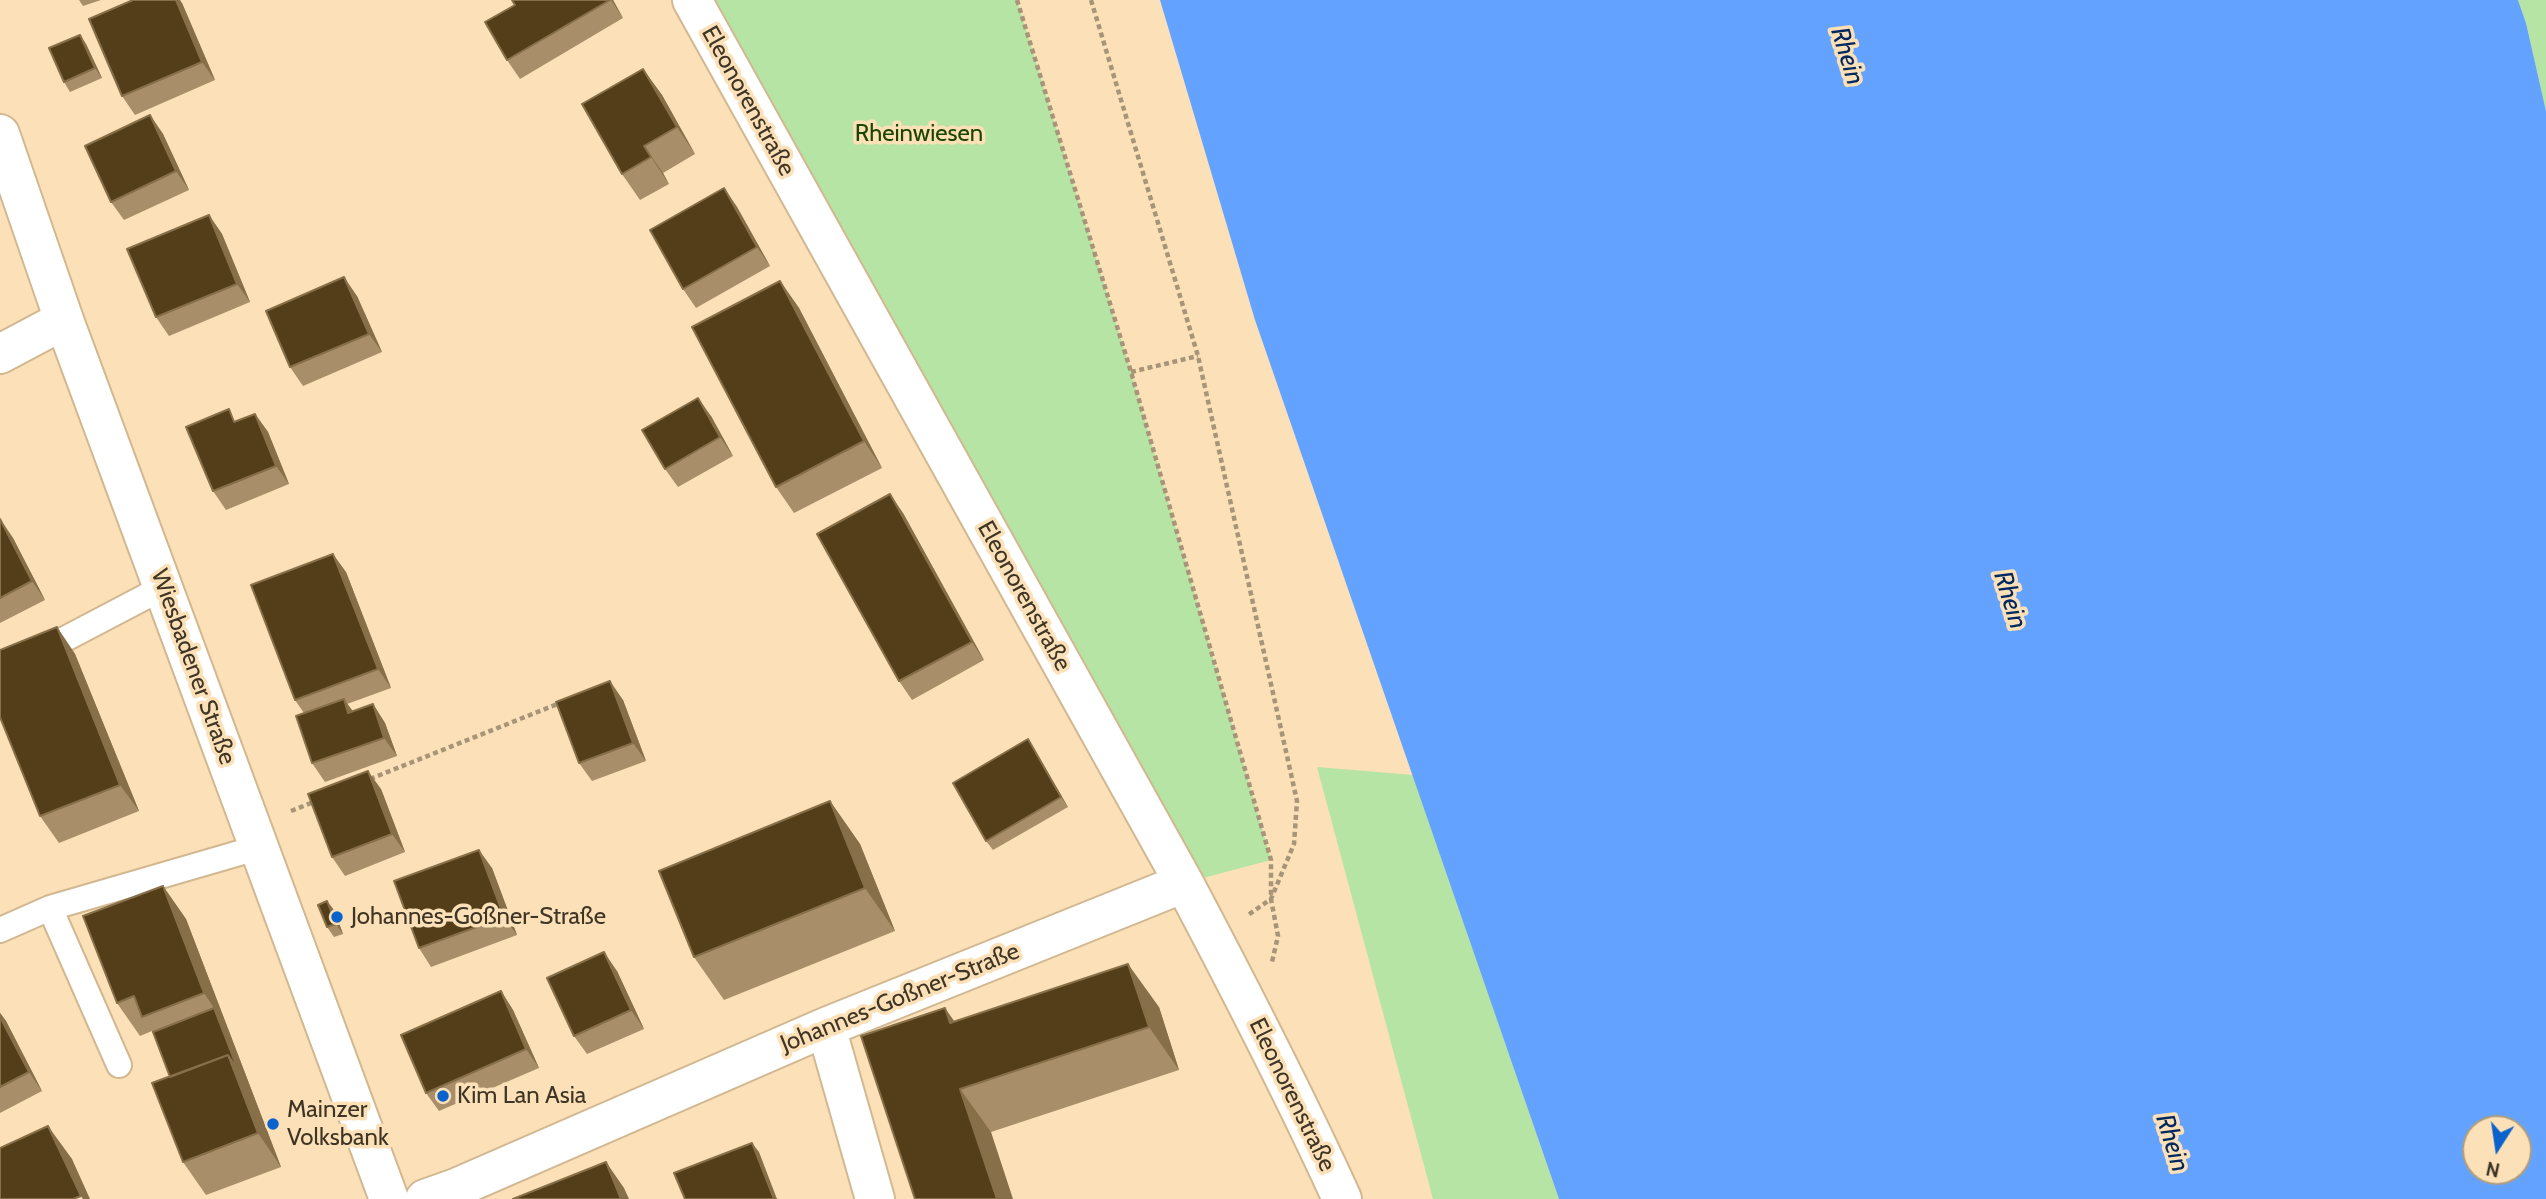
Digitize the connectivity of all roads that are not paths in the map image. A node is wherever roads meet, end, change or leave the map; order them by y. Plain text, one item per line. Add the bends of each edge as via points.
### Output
1 (692, 0) edge
2 (0, 134) edge
3 (64, 320) junction
4 (0, 354) edge
5 (164, 587) junction
6 (0, 673) edge
7 (260, 847) junction
8 (1184, 883) junction
9 (50, 908) junction
10 (0, 930) edge
11 (826, 1027) junction
12 (118, 1065) dead end
13 (390, 1199) edge
14 (425, 1199) edge
15 (875, 1199) edge
16 (1342, 1199) edge

1 - 8 street, Eleonorenstraße
2 - 3 street, Wiesbadener Straße
3 - 4 street
3 - 5 street, Wiesbadener Straße
5 - 6 lane
5 - 7 street, Wiesbadener Straße
7 - 9 lane
7 - 13 street, Wiesbadener Straße
8 - 11 street, Johannes-Goßner-Straße
8 - 16 street, Eleonorenstraße via 1300,1107
9 - 10 lane
9 - 12 lane
11 - 14 street, Johannes-Goßner-Straße
11 - 15 street

